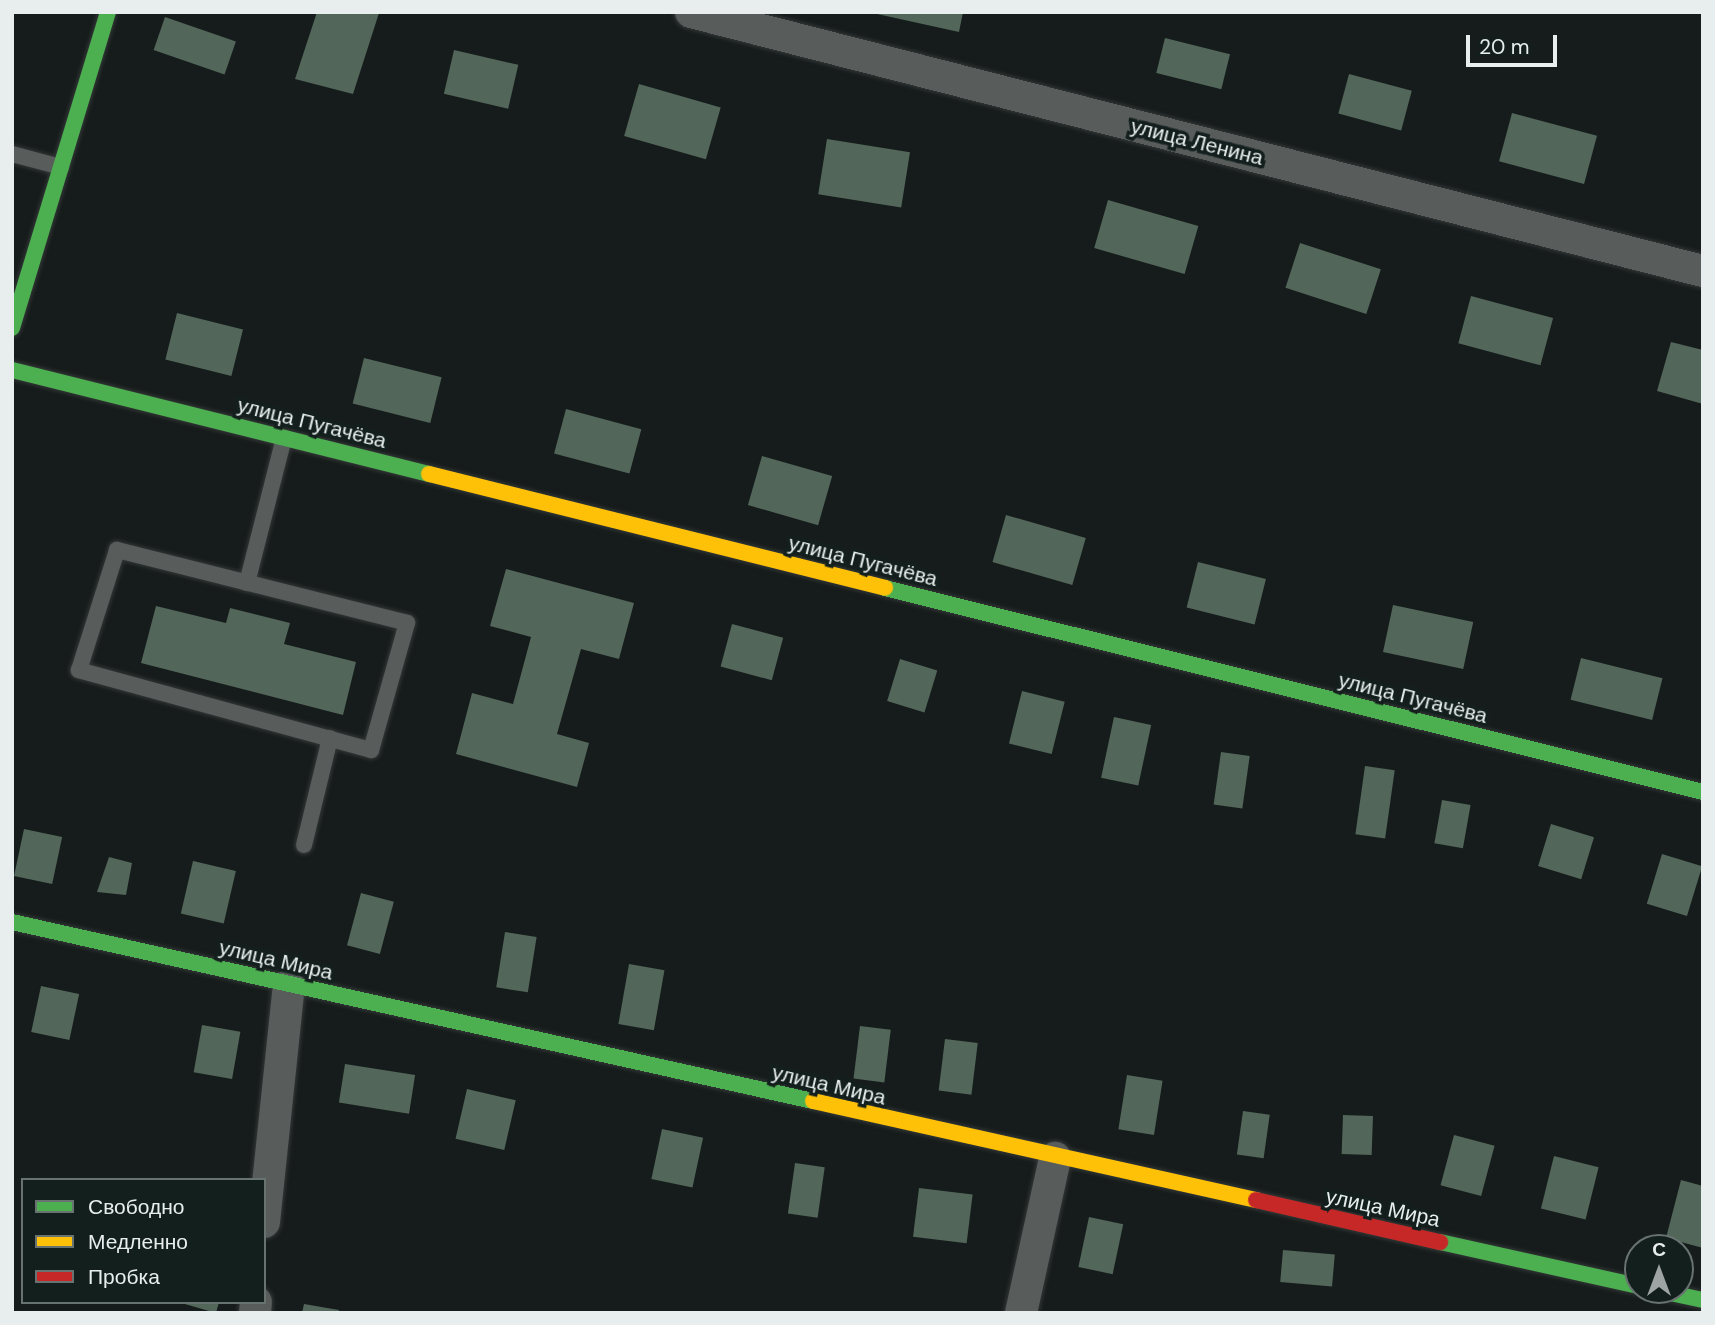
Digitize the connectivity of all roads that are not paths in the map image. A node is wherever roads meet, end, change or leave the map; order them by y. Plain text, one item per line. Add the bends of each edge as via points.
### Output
1 (108, 12) edge
2 (691, 12) edge
3 (12, 154) edge
4 (61, 167) junction
5 (1703, 271) edge
6 (12, 328) edge
7 (12, 370) edge
8 (284, 438) junction
9 (247, 583) junction
10 (330, 738) junction
11 (1703, 792) edge
12 (304, 845) dead end
13 (12, 922) edge
14 (289, 985) junction
15 (1055, 1157) junction
16 (266, 1203) edge
17 (1624, 1283) edge
18 (1021, 1313) edge

1 - 4 street
2 - 5 street, улица Ленина
3 - 4 lane
4 - 6 street
7 - 8 street, улица Пугачёва
8 - 9 lane
8 - 11 street, улица Пугачёва
9 - 10 lane via 407,623 371,750
9 - 10 lane via 117,550 79,670
10 - 12 lane
13 - 14 street, улица Мира
14 - 15 street, улица Мира
14 - 16 street
15 - 17 street, улица Мира
15 - 18 street

